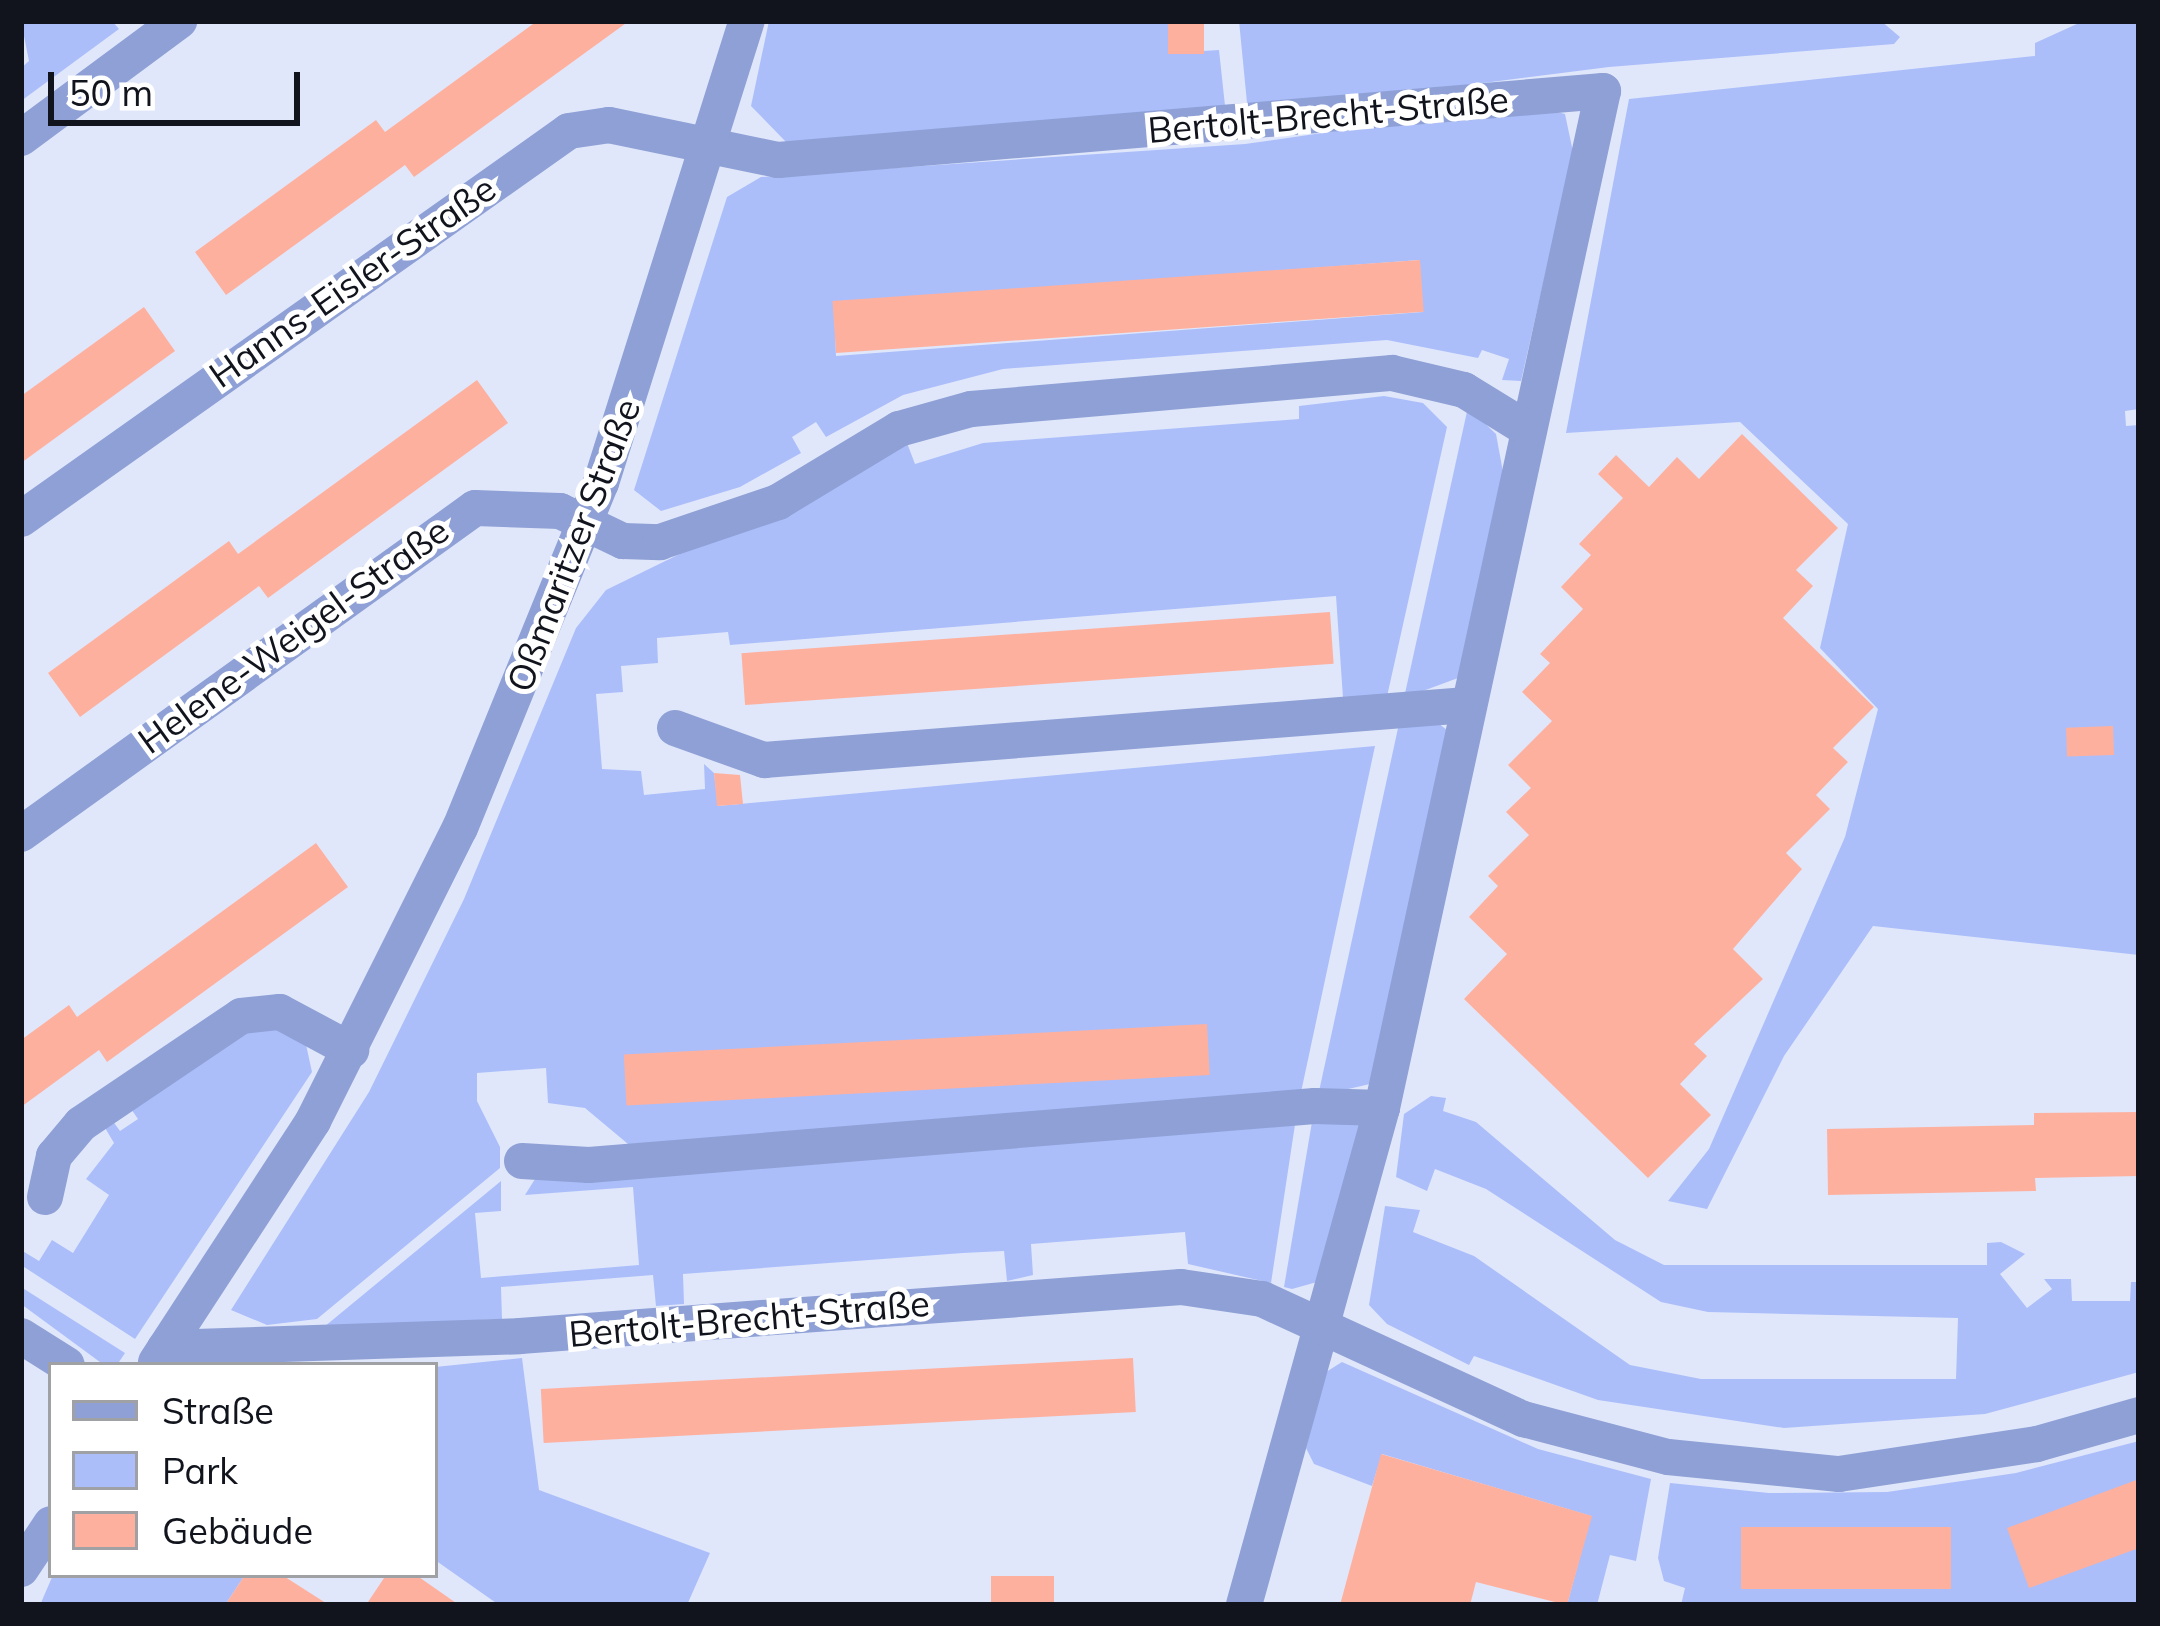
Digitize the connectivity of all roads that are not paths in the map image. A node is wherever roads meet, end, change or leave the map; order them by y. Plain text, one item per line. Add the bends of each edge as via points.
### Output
1 (179, 21) edge
2 (747, 21) edge
3 (21, 138) edge
4 (710, 146) junction
5 (1529, 430) junction
6 (21, 519) edge
7 (586, 524) junction
8 (1467, 705) junction
9 (675, 728) dead end
10 (21, 834) edge
11 (351, 1050) junction
12 (1382, 1108) junction
13 (522, 1161) dead end
14 (45, 1197) dead end
15 (1326, 1324) junction
16 (21, 1336) edge
17 (160, 1357) edge
18 (62, 1362) edge
19 (2139, 1415) edge
20 (48, 1528) edge
21 (21, 1569) edge
22 (1244, 1605) edge

1 - 3 street
2 - 4 street, Oßmaritzer Straße
4 - 5 street, Bertolt-Brecht-Straße via 778,160 1603,91
4 - 6 street, Hanns-Eisler-Straße via 609,125 569,131
4 - 7 street, Oßmaritzer Straße
5 - 7 street via 1464,390 1392,374 971,409 898,429 778,502 660,542 622,541
5 - 8 street, Bertolt-Brecht-Straße
7 - 10 street, Helene-Weigel-Straße via 513,503 458,515
7 - 11 street, Oßmaritzer Straße via 460,829
8 - 9 street via 764,760
8 - 12 street, Bertolt-Brecht-Straße
11 - 14 street via 280,1012 241,1016 82,1124 54,1156
11 - 17 street, Oßmaritzer Straße
12 - 13 street via 1316,1106 589,1165
12 - 15 street, Bertolt-Brecht-Straße
15 - 17 street, Bertolt-Brecht-Straße via 1262,1299 1124,1288
15 - 19 street via 1523,1418 1668,1457 1752,1467 1839,1474 2037,1444
15 - 22 street, Bertolt-Brecht-Straße
16 - 18 street
20 - 21 street

